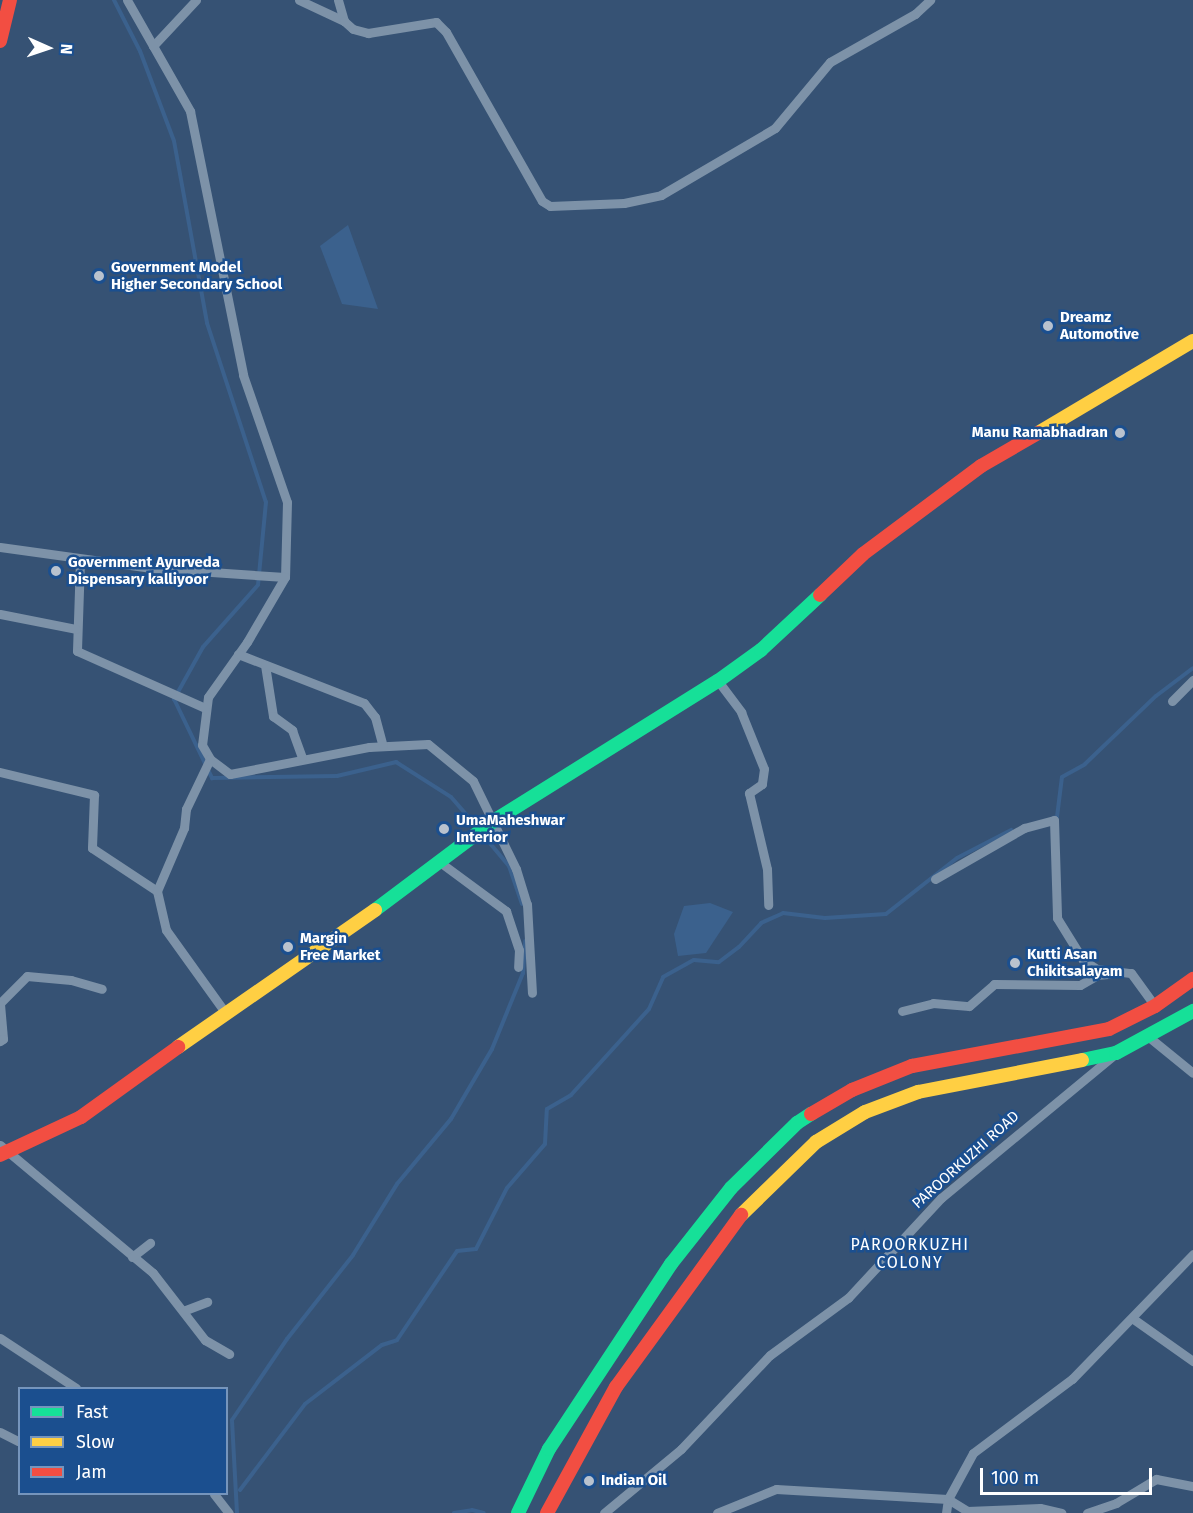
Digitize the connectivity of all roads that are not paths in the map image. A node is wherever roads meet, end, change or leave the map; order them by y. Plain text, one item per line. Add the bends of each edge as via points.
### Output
1 (10, 0) edge
2 (127, 0) edge
3 (196, 0) edge
4 (299, 0) edge
5 (338, 0) edge
6 (930, 0) edge
7 (345, 21) junction
8 (0, 40) edge
9 (153, 46) junction
10 (1193, 342) edge
11 (0, 547) edge
12 (80, 560) junction
13 (285, 577) junction
14 (0, 614) edge
15 (76, 629) junction
16 (238, 654) junction
17 (264, 665) junction
18 (718, 681) junction
19 (1193, 681) edge
20 (1172, 701) dead end
21 (205, 708) junction
22 (383, 746) junction
23 (302, 757) junction
24 (209, 760) junction
25 (0, 772) edge
26 (492, 822) junction
27 (441, 863) junction
28 (935, 879) dead end
29 (157, 891) junction
30 (768, 904) dead end
31 (518, 967) dead end
32 (1131, 973) junction
33 (1193, 979) edge
34 (102, 989) dead end
35 (532, 993) dead end
36 (0, 1003) edge
37 (1155, 1006) junction
38 (902, 1011) dead end
39 (1193, 1011) edge
40 (225, 1012) junction
41 (1150, 1038) junction
42 (0, 1041) edge
43 (1116, 1053) junction
44 (1193, 1072) edge
45 (2, 1150) edge
46 (150, 1243) dead end
47 (1193, 1254) edge
48 (132, 1257) junction
49 (207, 1302) dead end
50 (183, 1311) junction
51 (1132, 1318) junction
52 (2, 1343) edge
53 (229, 1354) dead end
54 (1193, 1361) edge
55 (73, 1387) edge
56 (0, 1432) edge
57 (18, 1442) edge
58 (1193, 1486) edge
59 (215, 1495) edge
60 (948, 1499) junction
61 (229, 1513) edge
62 (518, 1513) edge
63 (547, 1513) edge
64 (604, 1513) edge
65 (717, 1513) edge
66 (946, 1513) edge
67 (1061, 1513) edge
68 (1088, 1513) edge

1 - 8 main road
2 - 9 street
3 - 9 street
4 - 7 street
5 - 7 street
6 - 7 street via 915,14 830,62 775,128 661,195 624,203 550,206 542,201 446,32 436,22 368,33 353,29
9 - 13 street via 190,111 243,375 287,501
10 - 18 main road via 981,466 863,554 760,650
11 - 12 street
12 - 13 street
12 - 15 street
13 - 16 street
14 - 15 street
15 - 21 street via 77,651
16 - 17 street
16 - 21 street via 208,697
17 - 22 street via 364,703 375,717
17 - 23 street via 273,716 292,730
18 - 26 main road
18 - 30 street via 741,712 764,769 762,784 749,793 767,869
19 - 20 street
21 - 24 street via 202,745
22 - 23 street
22 - 26 street via 428,744 473,781
23 - 24 street via 230,774
24 - 29 street via 186,809 184,828
25 - 29 street via 94,795 92,848
26 - 27 main road
26 - 35 street via 516,869 527,903
27 - 31 street via 506,911 519,950
27 - 40 main road
28 - 32 street via 1024,828 1054,820 1057,918 1083,960 1097,969
29 - 40 street via 166,930
32 - 37 street
32 - 38 street via 1097,975 1080,985 994,984 969,1006 933,1003
33 - 37 main road
34 - 36 street via 71,980 27,976
36 - 42 street
37 - 62 main road via 1109,1029 1075,1038 912,1066 852,1090 797,1123 731,1188 671,1264 549,1449
39 - 41 main road
40 - 45 main road via 81,1117
41 - 43 main road
41 - 44 street
43 - 63 main road via 918,1092 843,1124 801,1154 748,1206 636,1357
43 - 64 street, PAROORKUZHI ROAD via 942,1198 848,1298 770,1354 681,1449
45 - 48 street via 70,1200
46 - 48 street
47 - 51 street
48 - 50 street via 153,1273
49 - 50 street
50 - 53 street via 205,1340
51 - 54 street
51 - 60 street via 1072,1379 973,1453
52 - 55 street
56 - 57 street
58 - 68 street via 1175,1479 1156,1479 1116,1503
59 - 61 street
60 - 65 street via 777,1489
60 - 66 street
60 - 67 street via 967,1512 1040,1508

